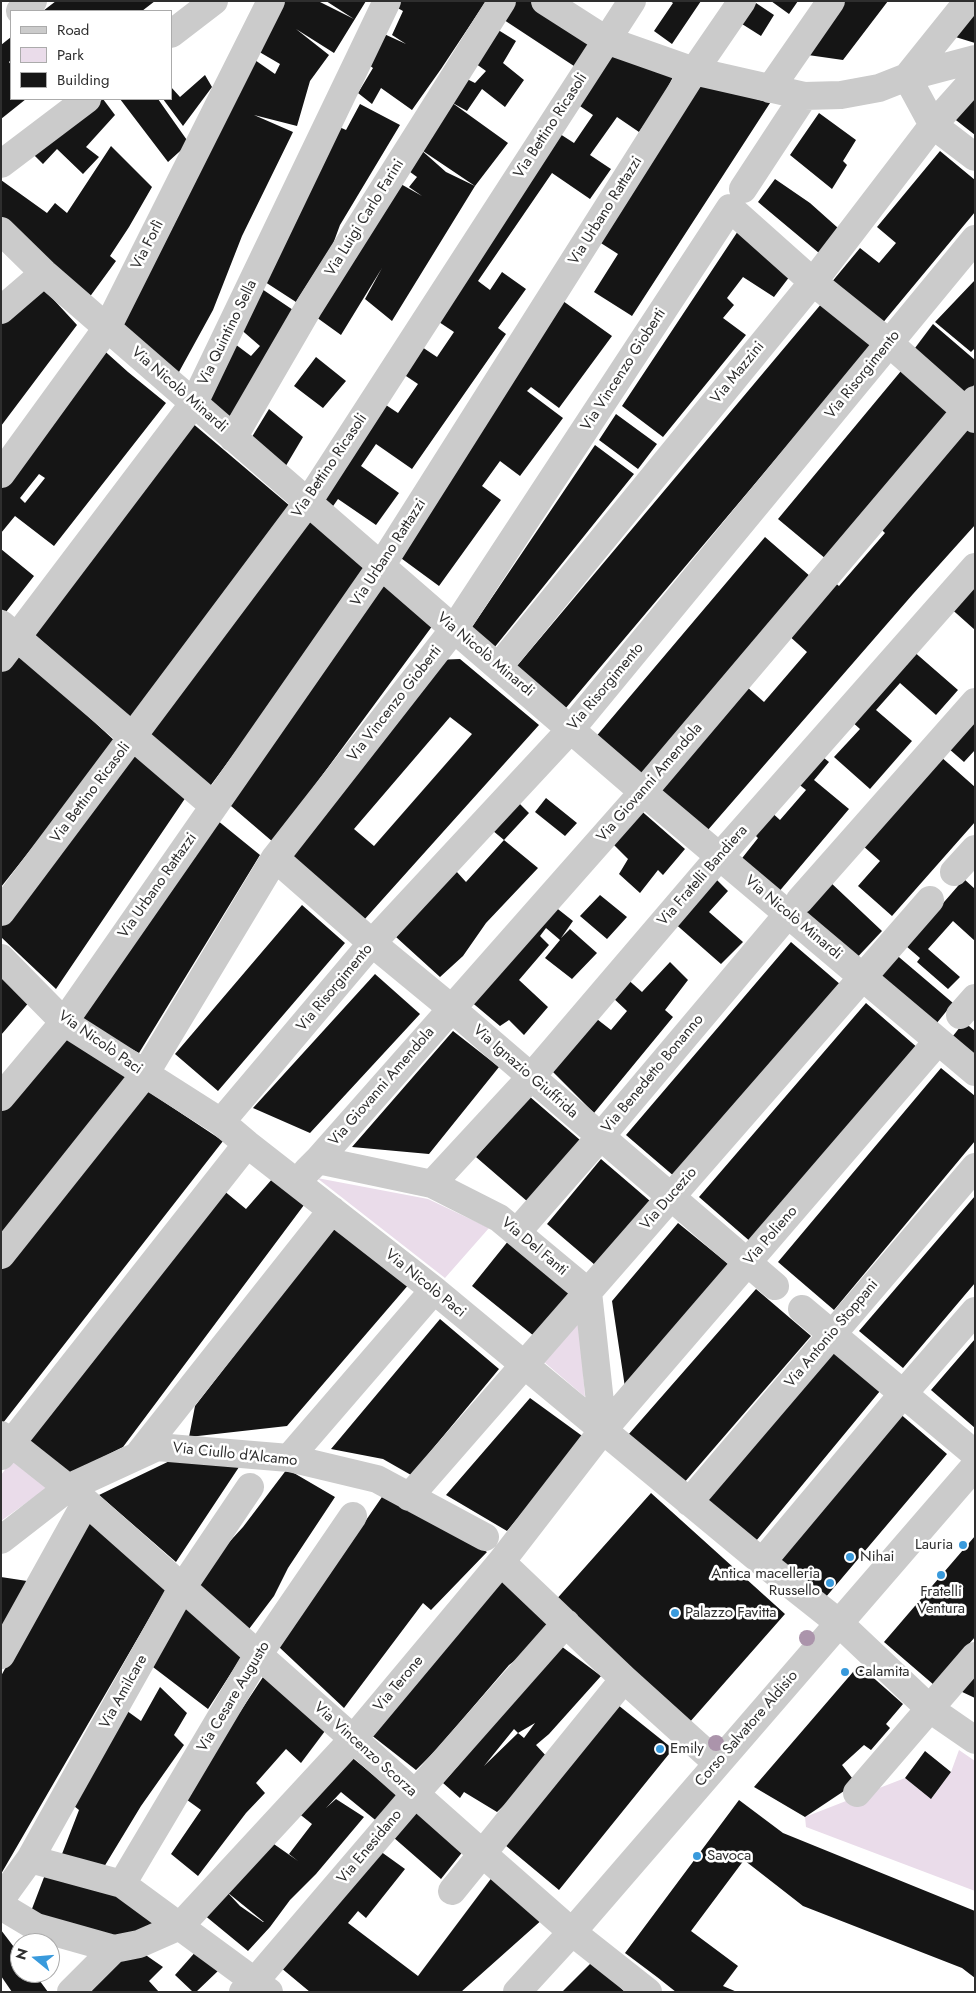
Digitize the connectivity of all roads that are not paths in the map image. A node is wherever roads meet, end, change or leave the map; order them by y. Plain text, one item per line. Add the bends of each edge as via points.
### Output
1 (33, 1) edge
2 (214, 1) edge
3 (387, 1) edge
4 (502, 1) edge
5 (545, 1) edge
6 (632, 1) edge
7 (742, 1) edge
8 (831, 1) edge
9 (968, 1) edge
10 (266, 3) edge
11 (21, 10) edge
12 (172, 33) edge
13 (606, 40) junction
14 (975, 59) edge
15 (694, 71) junction
16 (907, 77) junction
17 (975, 78) edge
18 (770, 89) junction
19 (804, 96) junction
20 (86, 100) edge
21 (933, 125) junction
22 (975, 157) edge
23 (1, 164) edge
24 (736, 199) junction
25 (1, 231) edge
26 (975, 239) edge
27 (44, 274) junction
28 (813, 282) junction
29 (1, 310) edge
30 (107, 328) junction
31 (889, 343) junction
32 (194, 403) junction
33 (972, 410) edge
34 (234, 438) junction
35 (1, 474) edge
36 (308, 502) junction
37 (381, 566) junction
38 (975, 567) edge
39 (454, 629) junction
40 (6, 640) edge
41 (499, 666) junction
42 (975, 702) edge
43 (571, 729) junction
44 (134, 737) junction
45 (643, 792) junction
46 (214, 806) junction
47 (975, 849) edge
48 (720, 857) junction
49 (275, 858) junction
50 (954, 872) dead end
51 (930, 900) dead end
52 (794, 907) junction
53 (1, 912) edge
54 (372, 943) junction
55 (1, 958) edge
56 (863, 978) junction
57 (451, 1008) junction
58 (64, 1022) junction
59 (938, 1041) junction
60 (975, 1072) edge
61 (144, 1074) junction
62 (531, 1077) junction
63 (1, 1097) edge
64 (221, 1122) junction
65 (601, 1136) junction
66 (247, 1144) junction
67 (318, 1160) junction
68 (975, 1167) edge
69 (296, 1182) junction
70 (432, 1184) junction
71 (671, 1197) junction
72 (332, 1210) junction
73 (517, 1232) junction
74 (1, 1255) edge
75 (748, 1263) junction
76 (775, 1286) dead end
77 (434, 1290) junction
78 (588, 1292) junction
79 (802, 1309) dead end
80 (975, 1311) edge
81 (831, 1334) junction
82 (524, 1365) junction
83 (902, 1394) junction
84 (604, 1430) junction
85 (5, 1445) edge
86 (975, 1454) edge
87 (138, 1456) junction
88 (289, 1458) junction
89 (975, 1466) edge
90 (250, 1487) dead end
91 (77, 1495) junction
92 (409, 1497) junction
93 (689, 1502) junction
94 (353, 1516) dead end
95 (485, 1537) dead end
96 (1, 1540) edge
97 (500, 1562) junction
98 (762, 1562) junction
99 (182, 1588) junction
100 (566, 1623) junction
101 (839, 1623) junction
102 (1, 1655) edge
103 (258, 1655) junction
104 (975, 1656) edge
105 (624, 1679) junction
106 (930, 1709) junction
107 (353, 1739) junction
108 (975, 1740) edge
109 (717, 1763) junction
110 (857, 1793) dead end
111 (415, 1794) junction
112 (483, 1854) junction
113 (30, 1859) junction
114 (122, 1884) junction
115 (452, 1891) dead end
116 (1, 1899) edge
117 (1, 1906) edge
118 (180, 1926) junction
119 (572, 1932) junction
120 (114, 1949) junction
121 (256, 1988) edge
122 (71, 1992) edge
123 (517, 1992) edge
124 (648, 1992) edge

1 - 11 street
2 - 12 street
3 - 32 street, Via Quintino Sella
4 - 34 street, Via Luigi Carlo Farini via 309,307
5 - 13 street
6 - 13 street, Via Bettino Ricasoli
7 - 15 street, Via Urbano Rattazzi
8 - 18 street
9 - 16 street
10 - 30 street, Via Forlì
13 - 15 street
13 - 36 street, Via Bettino Ricasoli
14 - 16 street
15 - 18 street
15 - 37 street, Via Urbano Rattazzi
16 - 19 street via 879,88 840,95
16 - 21 street
17 - 21 street, Via Mazzini
18 - 19 street
19 - 24 street, Via Vincenzo Gioberti
20 - 23 street
21 - 22 street
21 - 28 street, Via Mazzini
24 - 28 street
24 - 39 street, Via Vincenzo Gioberti
25 - 27 street, Via Nicolò Minardi
26 - 31 street, Via Risorgimento
27 - 29 street
27 - 30 street, Via Nicolò Minardi
28 - 31 street
28 - 41 street, Via Mazzini
30 - 32 street, Via Nicolò Minardi
30 - 35 street, Via Forlì
31 - 33 street
31 - 43 street, Via Risorgimento
32 - 34 street, Via Nicolò Minardi
32 - 40 street, Via Quintino Sella
33 - 45 street, Via Giovanni Amendola
34 - 36 street, Via Nicolò Minardi
36 - 37 street, Via Nicolò Minardi
36 - 44 street, Via Bettino Ricasoli
37 - 39 street, Via Nicolò Minardi
37 - 46 street, Via Urbano Rattazzi
38 - 48 street, Via Fratelli Bandiera
39 - 41 street, Via Nicolò Minardi
39 - 49 street, Via Vincenzo Gioberti
40 - 44 street
41 - 43 street, Via Nicolò Minardi
42 - 52 street, Via Benedetto Bonanno
43 - 45 street, Via Nicolò Minardi
43 - 54 street, Via Risorgimento
44 - 46 street
44 - 53 street, Via Bettino Ricasoli
45 - 48 street, Via Nicolò Minardi
45 - 57 street, Via Giovanni Amendola
46 - 58 street, Via Urbano Rattazzi
47 - 50 street
48 - 52 street, Via Nicolò Minardi
48 - 62 street, Via Fratelli Bandiera
49 - 54 street, Via Ignazio Giuffrida
49 - 61 street, Via Vincenzo Gioberti
51 - 56 street, Via Ducezio
52 - 56 street, Via Nicolò Minardi
52 - 65 street, Via Benedetto Bonanno
54 - 57 street, Via Ignazio Giuffrida
54 - 64 street, Via Risorgimento
55 - 58 street, Via Nicolò Paci
56 - 59 street, Via Nicolò Minardi
56 - 71 street, Via Ducezio
57 - 62 street, Via Ignazio Giuffrida
57 - 67 street, Via Giovanni Amendola
58 - 61 street, Via Nicolò Paci
58 - 63 street, Via Urbano Rattazzi
59 - 60 street, Via Nicolò Minardi
59 - 75 street, Via Polieno
61 - 64 street, Via Nicolò Paci
61 - 74 street, Via Vincenzo Gioberti
62 - 65 street, Via Ignazio Giuffrida
62 - 70 street, Via Fratelli Bandiera
64 - 66 street, Via Nicolò Paci
65 - 71 street, Via Ignazio Giuffrida
65 - 73 street, Via Benedetto Bonanno
66 - 69 street, Via Nicolò Paci
66 - 85 street
67 - 69 street
67 - 70 street, Via Del Fanti
68 - 81 street, Via Antonio Stoppani
69 - 72 street, Via Nicolò Paci
70 - 73 street, Via Del Fanti via 500,1218
71 - 75 street, Via Ignazio Giuffrida
71 - 78 street, Via Ducezio
72 - 77 street, Via Nicolò Paci
72 - 87 street
73 - 78 street, Via Del Fanti
75 - 76 street, Via Ignazio Giuffrida
75 - 84 street, Via Polieno
77 - 82 street, Via Nicolò Paci
77 - 88 street
78 - 82 street, Via Ducezio
78 - 84 street
79 - 81 street
80 - 83 street
81 - 83 street
81 - 93 street, Via Antonio Stoppani
82 - 84 street, Via Nicolò Paci
82 - 92 street, Via Ducezio
83 - 86 street
83 - 98 street
84 - 93 street, Via Nicolò Paci
84 - 97 street, Via Terone
85 - 91 street, Via Vincenzo Scorza
87 - 88 street, Via Ciullo d'Alcamo via 157,1447
87 - 91 street, Via Ciullo d'Alcamo
88 - 92 street, Via Ciullo d'Alcamo via 377,1480
89 - 101 street, Corso Salvatore Aldisio
90 - 99 street, Via Amilcare
91 - 96 street, Via Ciullo d'Alcamo
91 - 99 street, Via Vincenzo Scorza
91 - 102 street
92 - 95 street, Via Ciullo d'Alcamo
93 - 98 street, Via Nicolò Paci
94 - 103 street, Via Cesare Augusto
97 - 100 street
97 - 107 street, Via Terone
98 - 101 street, Via Nicolò Paci
99 - 103 street, Via Vincenzo Scorza
99 - 113 street, Via Amilcare
100 - 105 street
100 - 111 street, Via Enesidano
101 - 106 street, Via Nicolò Paci
101 - 109 street, Corso Salvatore Aldisio
103 - 107 street, Via Vincenzo Scorza
103 - 114 street, Via Cesare Augusto
104 - 106 street
105 - 109 street
105 - 112 street
106 - 108 street, Via Nicolò Paci
106 - 110 street
107 - 111 street, Via Vincenzo Scorza
107 - 118 street, Via Terone
109 - 119 street, Corso Salvatore Aldisio
111 - 112 street, Via Vincenzo Scorza
111 - 121 street, Via Enesidano
112 - 115 street
112 - 119 street, Via Vincenzo Scorza
113 - 114 street
113 - 116 street, Via Amilcare
114 - 118 street
117 - 120 street via 36,1927
118 - 120 street via 139,1944
118 - 121 street
119 - 123 street, Corso Salvatore Aldisio
119 - 124 street, Via Vincenzo Scorza
120 - 122 street

